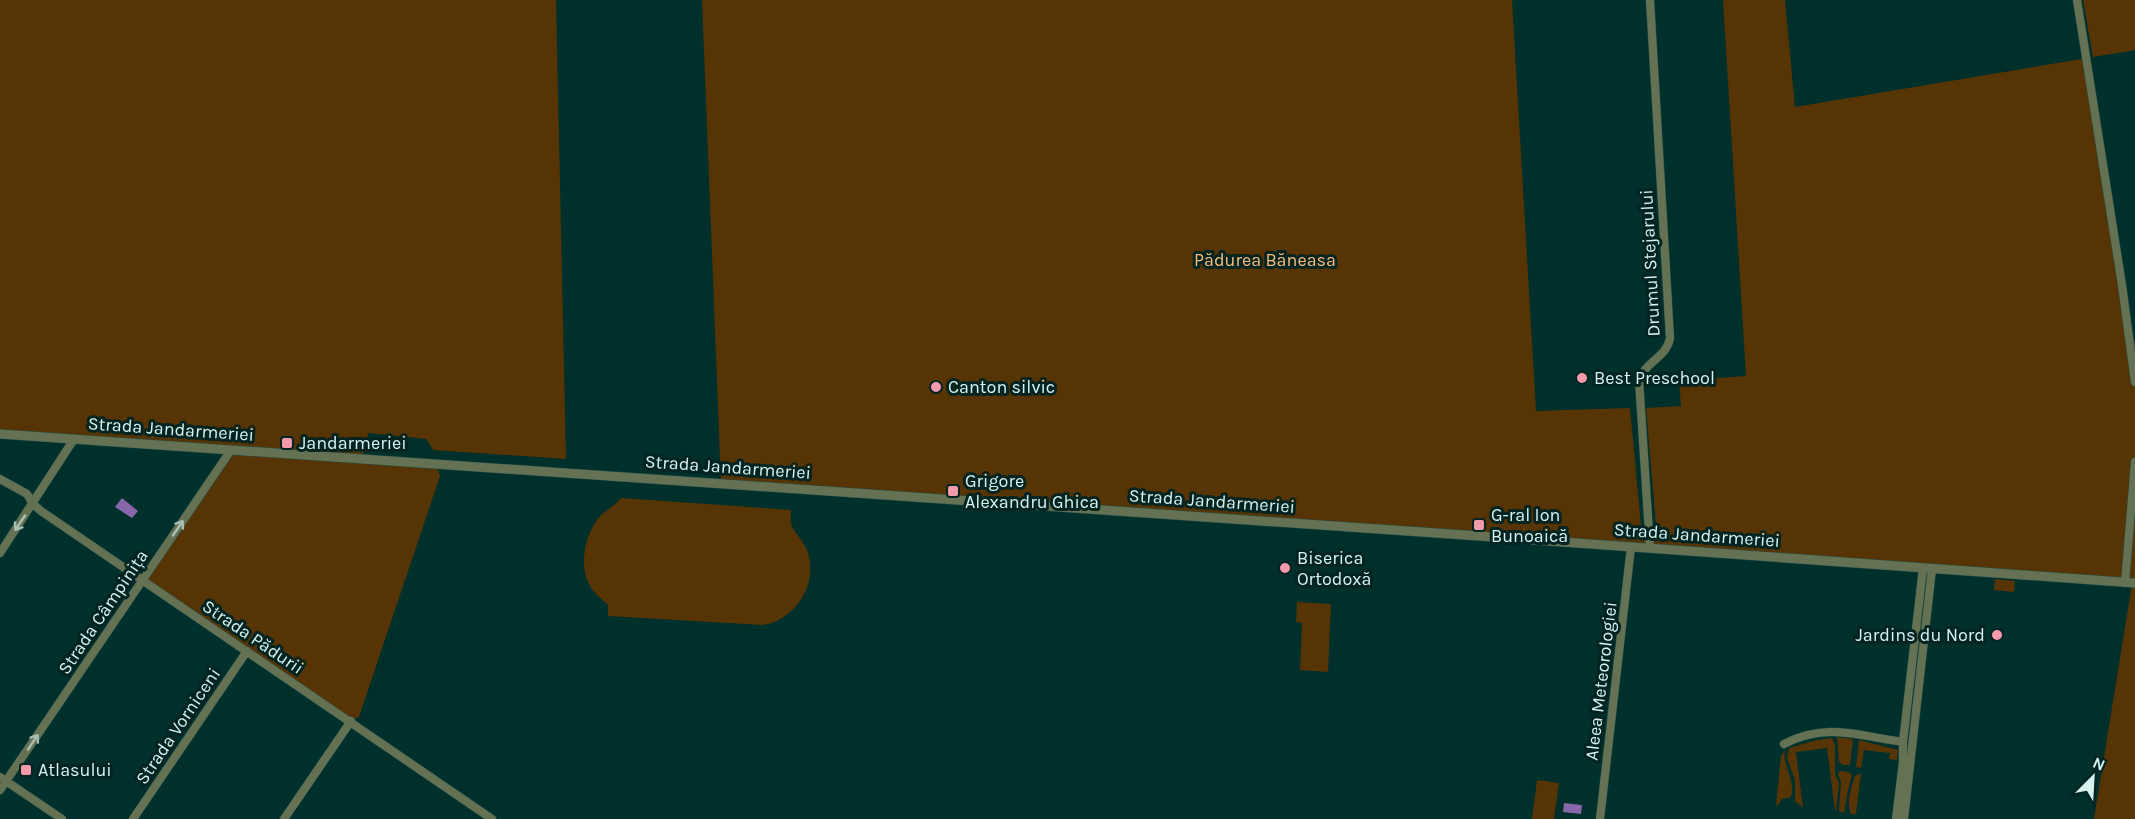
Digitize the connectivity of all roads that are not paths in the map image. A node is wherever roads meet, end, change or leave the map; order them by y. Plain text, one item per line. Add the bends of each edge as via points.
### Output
1 (1650, 0) edge
2 (2077, 0) edge
3 (2135, 382) edge
4 (0, 434) edge
5 (74, 439) junction
6 (231, 450) junction
7 (2135, 462) edge
8 (0, 479) edge
9 (33, 504) junction
10 (1631, 547) junction
11 (1650, 548) junction
12 (0, 553) edge
13 (1927, 569) junction
14 (143, 580) junction
15 (2130, 583) edge
16 (247, 651) junction
17 (351, 722) junction
18 (1903, 742) junction
19 (1784, 744) dead end
20 (3, 779) edge
21 (0, 790) edge
22 (62, 819) edge
23 (133, 819) edge
24 (284, 819) edge
25 (492, 819) edge
26 (1600, 819) edge
27 (1896, 819) edge
28 (1904, 819) edge

1 - 11 street, Drumul Stejarului via 1670,338 1668,347 1639,380
2 - 3 street
4 - 5 street, Strada Jandarmeriei
5 - 6 street, Strada Jandarmeriei
5 - 9 street
6 - 10 street, Strada Jandarmeriei
14 -> 6 street, Strada Câmpinița
7 - 15 street
8 - 9 street, Strada Pădurii via 27,494
9 -> 12 street
9 - 14 street, Strada Pădurii
10 - 11 street, Strada Jandarmeriei
10 - 26 street, Aleea Meteorologiei
11 - 13 street, Strada Jandarmeriei
13 - 15 street, Strada Jandarmeriei
13 - 18 street
13 - 28 street
14 - 16 street, Strada Pădurii
20 -> 14 street, Strada Câmpinița
16 - 17 street, Strada Pădurii
16 - 23 street, Strada Vorniceni
17 - 24 street
17 - 25 street, Strada Pădurii
18 - 19 street via 1827,731 1806,734
18 - 27 street
20 - 21 street, Strada Câmpinița
20 - 22 street

